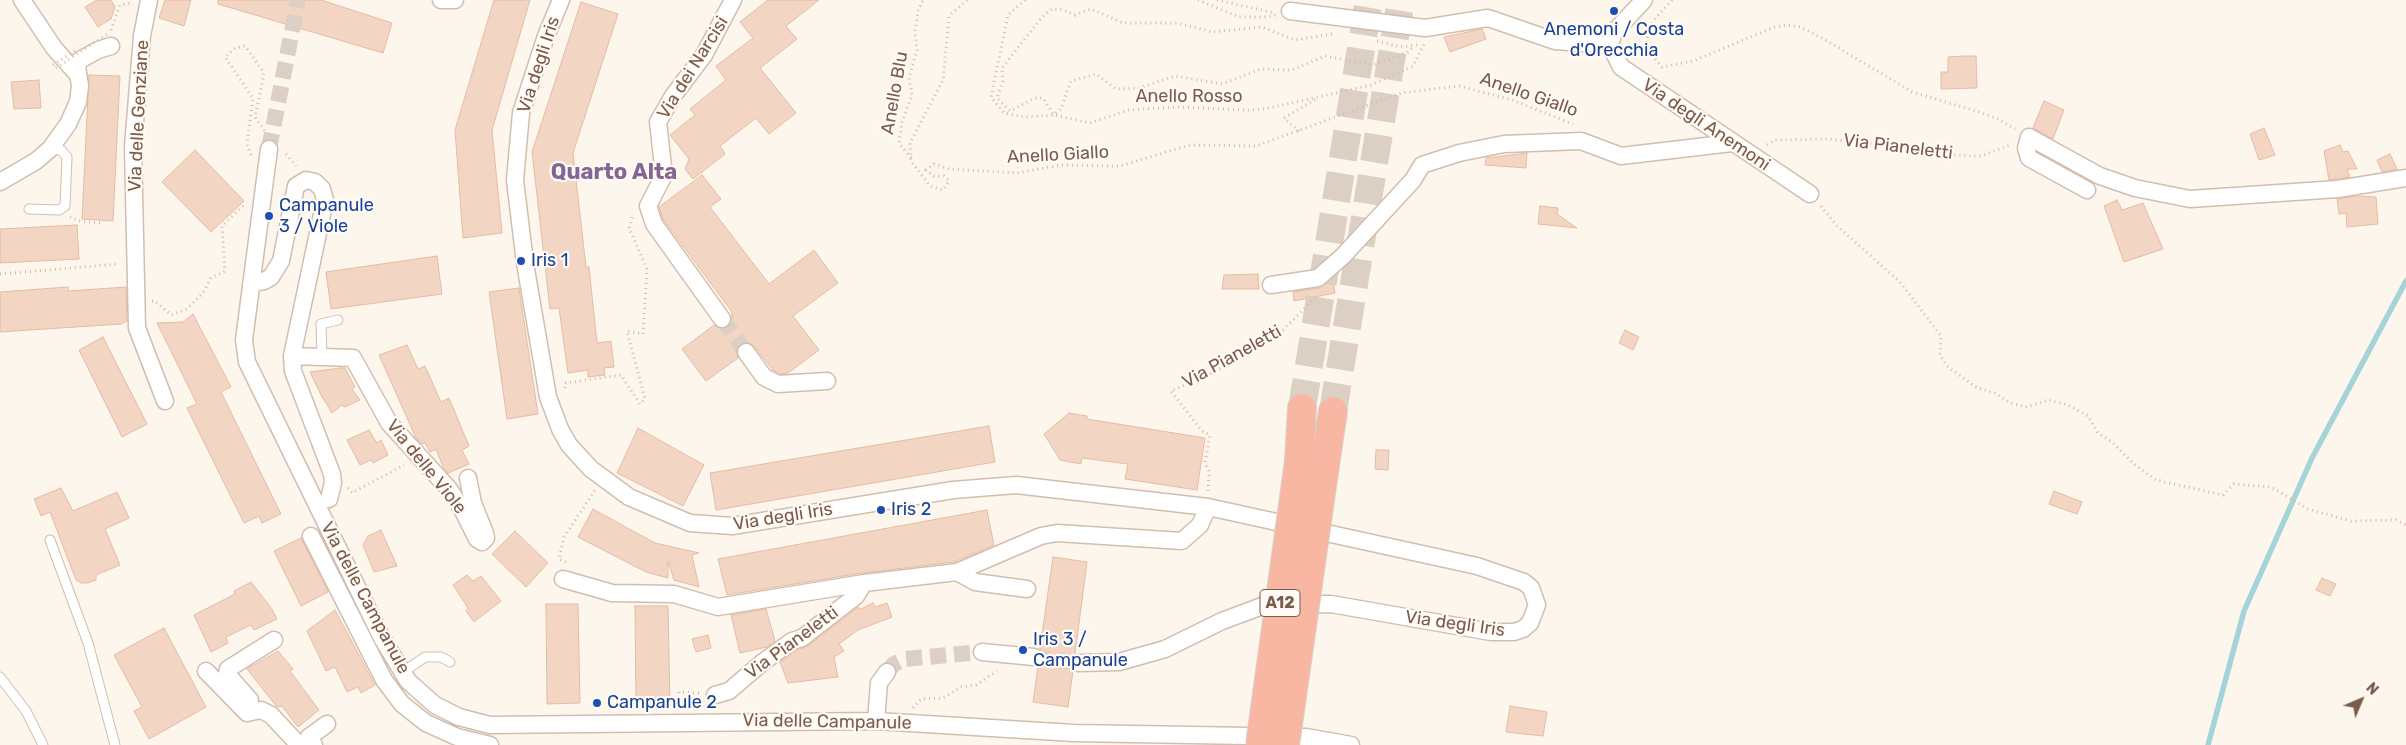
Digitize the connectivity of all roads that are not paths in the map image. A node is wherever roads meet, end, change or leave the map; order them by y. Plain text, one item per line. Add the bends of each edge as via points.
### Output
1 (22, 0) edge
2 (441, 0) edge
3 (455, 0) edge
4 (560, 0) edge
5 (733, 0) edge
6 (1644, 0) edge
7 (144, 1) edge
8 (1290, 11) dead end
9 (110, 37) road end
10 (1610, 45) junction
11 (78, 75) junction
12 (1732, 143) junction
13 (274, 146) tunnel mouth
14 (50, 149) junction
15 (2406, 178) edge
16 (0, 182) edge
17 (2086, 190) dead end
18 (1810, 194) road end
19 (29, 209) dead end
20 (251, 284) junction
21 (1271, 285) dead end
22 (722, 319) tunnel mouth
23 (338, 320) dead end
24 (746, 352) tunnel mouth
25 (292, 356) junction
26 (322, 357) junction
27 (827, 381) dead end
28 (165, 401) dead end
29 (1302, 408) tunnel mouth
30 (1334, 411) tunnel mouth
31 (1312, 463) junction
32 (468, 478) dead end
33 (329, 499) dead end
34 (1208, 507) junction
35 (311, 536) dead end
36 (50, 540) dead end
37 (565, 571) road end
38 (957, 572) junction
39 (864, 583) junction
40 (1027, 589) dead end
41 (274, 640) dead end
42 (982, 652) tunnel mouth
43 (1034, 657) tunnel mouth
44 (450, 662) dead end
45 (1078, 663) tunnel mouth
46 (206, 671) dead end
47 (402, 672) junction
48 (887, 672) tunnel mouth
49 (0, 677) edge
50 (715, 694) road end
51 (261, 710) junction
52 (876, 721) junction
53 (327, 724) dead end
54 (43, 745) edge
55 (115, 745) edge
56 (299, 745) edge
57 (314, 745) edge
58 (490, 745) edge
59 (1260, 745) edge
60 (1285, 745) edge
61 (1351, 745) edge

1 - 11 street via 54,48
2 - 3 street
4 - 34 street, Via degli Iris via 521,113 515,180 548,397 569,445 591,470 629,497 690,523 732,526 954,490 1016,485
5 - 22 street, Via dei Narcisi via 704,54 658,122 664,175 648,206 654,224
6 - 10 street via 1623,20
7 - 28 street, Via delle Genziane via 133,147 137,328
8 - 10 street via 1425,36 1488,18 1556,41
9 - 11 street via 98,50 80,60
10 - 12 street, Via degli Anemoni via 1621,68
11 - 14 street via 78,102 68,124
12 - 18 street, Via degli Anemoni
12 - 21 street via 1621,156 1581,141 1504,144 1459,152 1422,165 1413,180 1318,278
13 - 20 street, Via delle Campanule
14 - 16 street
14 - 19 lane via 61,150 67,157 65,206 63,209
15 - 17 street via 2338,189 2190,199 2135,188 2100,176 2029,136 2026,148 2029,158
20 - 25 street via 271,277 281,260 294,192 306,180 316,182 325,200
20 - 47 street, Via delle Campanule via 244,340 247,362 382,638
23 - 26 lane via 321,324
24 - 27 street via 764,377 778,384
25 - 26 street, Via delle Viole
25 - 33 street via 294,370 332,474
26 - 32 street, Via delle Viole via 353,358 389,423 454,496 477,539 482,542 486,538 485,533 473,503
29 - 31 highway, A12
30 - 31 highway, A12
31 - 59 highway, A12, bridge
31 - 60 highway, A12, bridge
34 - 38 street via 1200,525 1182,541 1057,533 1041,536
34 - 45 street, Via degli Iris via 1477,566 1515,578 1531,588 1537,605 1535,615 1523,629 1491,632 1331,604 1265,605 1222,621 1165,649 1119,662
35 - 58 street via 384,680 402,704 426,723 457,737
36 - 55 lane via 88,643
37 - 39 street via 612,593 674,594 718,607
38 - 39 street
38 - 40 street via 975,582
39 - 50 street, Via Pianeletti via 856,596 802,638 792,641 763,662 729,691
41 - 51 street via 228,669 227,674
42 - 43 street
44 - 47 lane via 441,657 425,657
46 - 51 street via 247,713
47 - 52 street, Via delle Campanule via 435,705 459,717 490,724
48 - 52 street via 879,683
49 - 54 lane via 26,711
51 - 56 street via 281,722
52 - 61 street, Via delle Campanule via 1074,733 1306,737
53 - 57 street via 309,737

